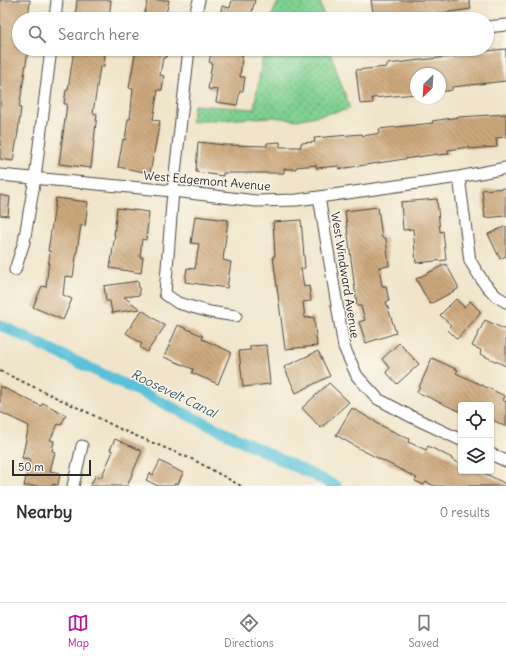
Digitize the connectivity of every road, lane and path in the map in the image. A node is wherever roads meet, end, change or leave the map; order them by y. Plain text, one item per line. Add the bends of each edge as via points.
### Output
1 (57, 0) edge
2 (199, 0) edge
3 (56, 12) edge
4 (196, 12) edge
5 (506, 25) edge
6 (494, 26) edge
7 (51, 56) edge
8 (188, 56) edge
9 (506, 168) edge
10 (0, 174) edge
11 (459, 177) junction
12 (35, 178) junction
13 (173, 191) junction
14 (319, 197) junction
15 (15, 270) dead end
16 (506, 302) edge
17 (236, 316) dead end
18 (0, 371) edge
19 (458, 439) edge
20 (82, 446) dead end
21 (494, 455) edge
22 (506, 461) edge
23 (73, 486) edge
24 (241, 486) edge

1 - 3 street
2 - 4 street
5 - 6 street
7 - 12 street
8 - 13 street
9 - 11 street, West Edgemont Avenue
10 - 12 street, West Edgemont Avenue
11 - 14 street, West Edgemont Avenue
11 - 16 street via 470,261 484,283
12 - 13 street, West Edgemont Avenue
12 - 15 street via 24,242
13 - 14 street, West Edgemont Avenue via 256,201
13 - 17 street via 165,294 178,303
14 - 19 street, West Windward Avenue via 344,347 358,376 378,399
18 - 24 path via 122,430 194,460
20 - 23 street
21 - 22 street

